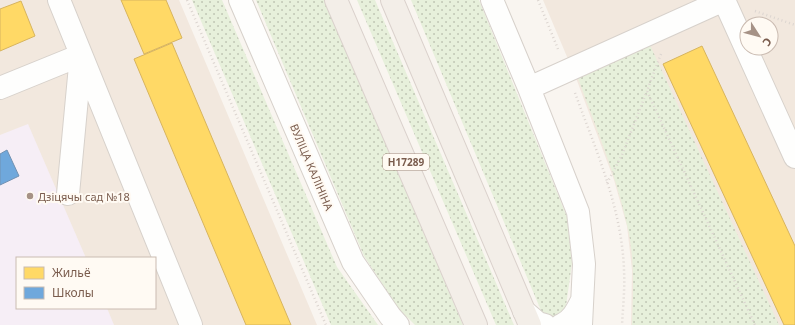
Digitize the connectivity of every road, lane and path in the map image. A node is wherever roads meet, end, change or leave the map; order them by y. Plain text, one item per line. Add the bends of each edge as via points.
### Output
1 (59, 0) edge
2 (187, 0) edge
3 (240, 0) edge
4 (336, 0) edge
5 (392, 0) edge
6 (492, 0) edge
7 (538, 0) edge
8 (724, 0) edge
9 (672, 23) junction
10 (795, 25) edge
11 (81, 55) junction
12 (567, 71) junction
13 (0, 88) edge
14 (529, 88) junction
15 (647, 91) junction
16 (795, 157) edge
17 (608, 183) junction
18 (68, 194) dead end
19 (582, 299) junction
20 (527, 318) edge
21 (191, 325) edge
22 (326, 325) edge
23 (398, 325) edge
24 (476, 325) edge
25 (545, 325) edge
26 (562, 325) edge
27 (581, 325) edge
28 (622, 325) edge
29 (755, 325) edge

1 - 11 street
2 - 22 path
3 - 23 street, ВУЛІЦА КАЛІНІНА via 353,262
4 - 24 main road, Н17289
5 - 20 main road
6 - 14 street
7 - 12 path
8 - 9 street
8 - 10 path
8 - 16 street
9 - 12 street
9 - 15 path
11 - 13 street
11 - 18 street
11 - 21 street
12 - 14 street
12 - 17 path
14 - 19 street via 578,212 584,264
15 - 17 path
15 - 29 path
17 - 28 path via 619,230 624,270
19 - 26 street via 576,313
19 - 27 street
20 - 25 street

